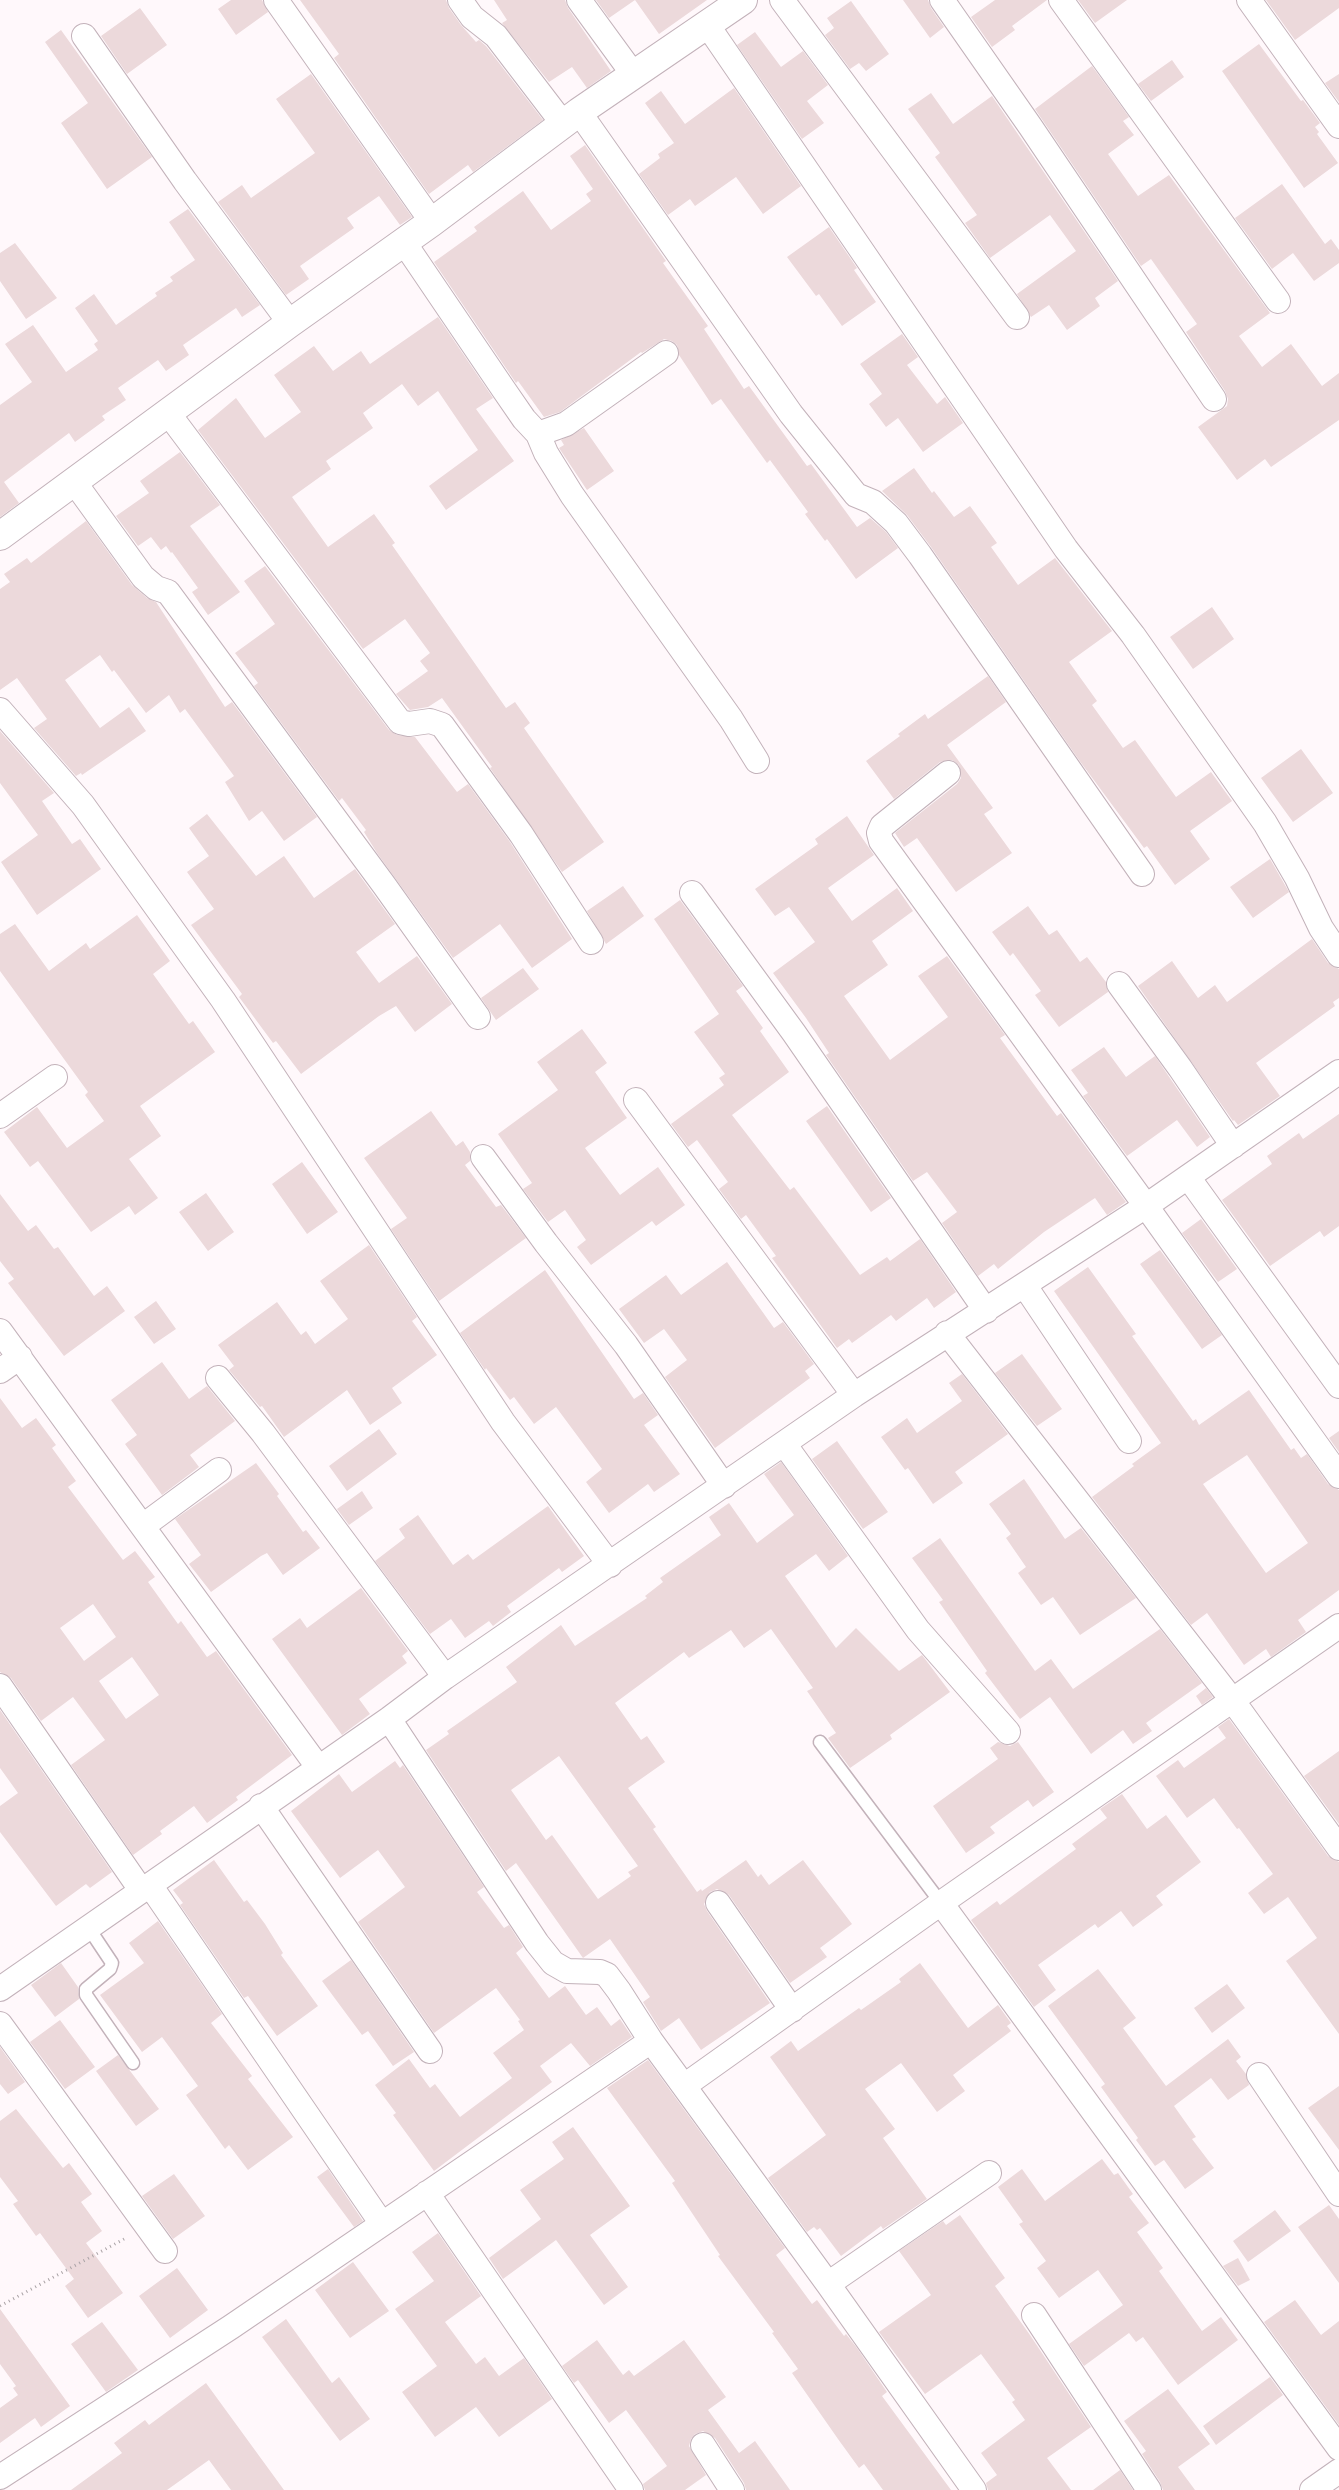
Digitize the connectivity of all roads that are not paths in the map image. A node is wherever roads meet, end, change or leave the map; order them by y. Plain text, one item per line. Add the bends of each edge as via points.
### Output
1 (276, 0) edge
2 (460, 0) edge
3 (579, 0) edge
4 (744, 0) edge
5 (782, 0) edge
6 (942, 0) edge
7 (1061, 0) edge
8 (1249, 0) edge
9 (708, 26) junction
10 (84, 36) dead end
11 (633, 74) junction
12 (571, 119) junction
13 (1339, 126) edge
14 (432, 222) junction
15 (403, 242) junction
16 (1278, 301) dead end
17 (1017, 317) dead end
18 (290, 323) junction
19 (666, 353) dead end
20 (1214, 399) dead end
21 (168, 413) junction
22 (538, 434) junction
23 (75, 483) junction
24 (0, 536) edge
25 (0, 710) edge
26 (757, 761) dead end
27 (948, 773) dead end
28 (1142, 874) dead end
29 (692, 893) dead end
30 (591, 942) dead end
31 (1339, 955) edge
32 (1119, 984) dead end
33 (478, 1017) dead end
34 (1339, 1072) edge
35 (55, 1078) dead end
36 (636, 1100) dead end
37 (0, 1116) edge
38 (1233, 1146) junction
39 (483, 1157) dead end
40 (1188, 1178) junction
41 (1146, 1206) junction
42 (1024, 1286) junction
43 (986, 1311) junction
44 (0, 1330) edge
45 (947, 1333) junction
46 (20, 1357) junction
47 (0, 1371) edge
48 (218, 1378) dead end
49 (1339, 1386) edge
50 (854, 1395) junction
51 (1128, 1441) dead end
52 (785, 1445) junction
53 (219, 1470) dead end
54 (1339, 1476) edge
55 (724, 1486) junction
56 (143, 1526) junction
57 (610, 1565) junction
58 (1339, 1626) edge
59 (445, 1677) junction
60 (0, 1686) edge
61 (1233, 1701) junction
62 (389, 1719) junction
63 (1008, 1732) dead end
64 (820, 1742) dead end
65 (318, 1767) junction
66 (261, 1806) junction
67 (1339, 1848) edge
68 (146, 1887) junction
69 (718, 1903) dead end
70 (941, 1903) junction
71 (88, 1927) junction
72 (0, 1988) edge
73 (792, 2010) junction
74 (0, 2024) edge
75 (650, 2041) junction
76 (430, 2051) dead end
77 (133, 2063) dead end
78 (1259, 2075) dead end
79 (684, 2086) junction
80 (989, 2173) dead end
81 (427, 2193) junction
82 (1339, 2194) edge
83 (382, 2224) junction
84 (165, 2251) dead end
85 (828, 2284) junction
86 (1034, 2315) dead end
87 (703, 2445) dead end
88 (1339, 2448) edge
89 (1339, 2471) edge
90 (0, 2477) edge
91 (631, 2490) edge
92 (732, 2490) edge
93 (974, 2490) edge
94 (1149, 2490) edge
95 (1312, 2490) edge

1 - 14 street
2 - 12 street via 472,17 496,36
3 - 11 street
4 - 9 street
5 - 17 street
6 - 20 street
7 - 16 street
8 - 13 street
9 - 11 street
9 - 31 street via 1066,549 1132,635 1265,823
10 - 18 street
11 - 12 street
12 - 14 street
12 - 28 street via 791,414 856,495 873,502 896,523
14 - 15 street
15 - 18 street
15 - 22 street via 504,390
18 - 21 street
19 - 22 street via 566,424
21 - 23 street
21 - 30 street via 400,722 430,721 442,725 521,834
22 - 26 street via 572,495
23 - 24 street
23 - 33 street via 143,577 156,588 168,592
25 - 57 street via 83,805 212,985 503,1422
27 - 41 street via 882,826 879,833 881,841
29 - 43 street via 794,1033
32 - 38 street
34 - 38 street
35 - 37 street
36 - 50 street
38 - 40 street
39 - 55 street via 632,1353
40 - 41 street
40 - 49 street
41 - 42 street
41 - 54 street
42 - 43 street
42 - 51 street
43 - 45 street
44 - 46 street
45 - 50 street
45 - 61 street
46 - 47 street
46 - 56 street
48 - 59 street via 263,1432
50 - 52 street
52 - 55 street
52 - 63 street via 918,1630
53 - 56 street
55 - 57 street
56 - 65 street
57 - 59 street
58 - 61 street
59 - 62 street
60 - 68 street
61 - 67 street
61 - 70 street
62 - 65 street
62 - 75 street via 553,1963 567,1971 607,1975
64 - 70 lane
65 - 66 street
66 - 68 street
66 - 76 street
68 - 71 street
68 - 83 street
69 - 73 street
70 - 73 street
70 - 88 street
71 - 72 street
71 - 77 lane via 112,1963 110,1969 86,1989 86,1995
73 - 79 street
74 - 84 street
75 - 79 street
75 - 81 street
78 - 82 street
79 - 85 street
80 - 85 street
81 - 83 street
81 - 91 street
83 - 90 street
85 - 93 street
86 - 94 street
87 - 92 street
89 - 95 street

